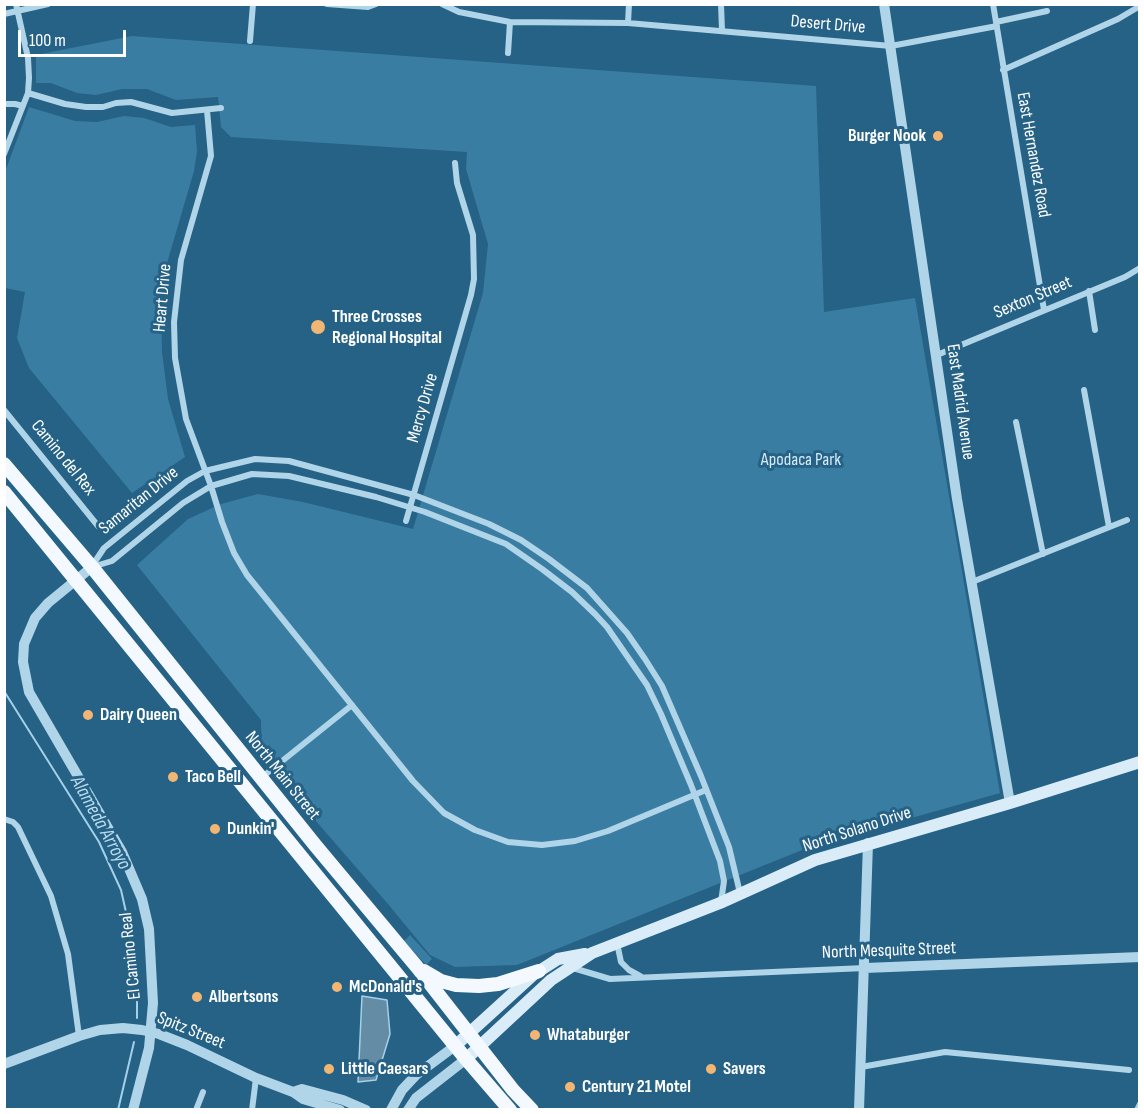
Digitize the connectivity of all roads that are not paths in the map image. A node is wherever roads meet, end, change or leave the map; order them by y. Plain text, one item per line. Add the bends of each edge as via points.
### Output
1 (48, 4) edge
2 (253, 4) edge
3 (327, 4) edge
4 (376, 4) edge
5 (442, 4) edge
6 (459, 4) edge
7 (629, 4) edge
8 (721, 4) edge
9 (884, 4) edge
10 (993, 4) edge
11 (1140, 6) edge
12 (17, 8) edge
13 (1047, 11) dead end
14 (459, 12) junction
15 (4, 14) edge
16 (510, 22) junction
17 (628, 23) junction
18 (997, 24) junction
19 (722, 30) junction
20 (250, 40) dead end
21 (891, 46) junction
22 (508, 53) dead end
23 (1003, 70) junction
24 (28, 93) junction
25 (4, 105) edge
26 (22, 106) junction
27 (222, 108) dead end
28 (207, 110) junction
29 (4, 131) edge
30 (12, 134) junction
31 (4, 154) edge
32 (455, 163) dead end
33 (1140, 268) edge
34 (1089, 291) junction
35 (1044, 310) junction
36 (1095, 330) dead end
37 (937, 355) junction
38 (1084, 390) dead end
39 (4, 410) edge
40 (1016, 423) dead end
41 (4, 464) edge
42 (205, 471) junction
43 (212, 486) junction
44 (4, 492) edge
45 (414, 495) junction
46 (410, 508) junction
47 (406, 520) dead end
48 (1127, 520) dead end
49 (98, 526) dead end
50 (1110, 527) junction
51 (537, 551) junction
52 (1043, 554) junction
53 (530, 561) junction
54 (92, 567) junction
55 (76, 579) junction
56 (972, 582) junction
57 (627, 633) junction
58 (616, 640) junction
59 (159, 681) junction
60 (352, 705) junction
61 (213, 718) junction
62 (1140, 762) edge
63 (261, 778) junction
64 (706, 790) junction
65 (695, 796) junction
66 (1010, 803) junction
67 (4, 819) edge
68 (868, 843) junction
69 (740, 894) junction
70 (720, 903) junction
71 (616, 942) junction
72 (592, 953) junction
73 (1140, 957) edge
74 (417, 967) junction
75 (569, 967) junction
76 (865, 968) junction
77 (539, 971) junction
78 (641, 976) junction
79 (151, 1032) junction
80 (470, 1034) junction
81 (79, 1036) junction
82 (455, 1046) junction
83 (479, 1046) junction
84 (466, 1059) junction
85 (4, 1064) edge
86 (861, 1067) junction
87 (1129, 1070) dead end
88 (256, 1078) junction
89 (203, 1092) dead end
90 (293, 1092) junction
91 (1140, 1104) edge
92 (133, 1110) edge
93 (196, 1110) edge
94 (252, 1110) edge
95 (340, 1110) edge
96 (366, 1110) edge
97 (390, 1110) edge
98 (408, 1110) edge
99 (510, 1110) edge
100 (532, 1110) edge
101 (859, 1110) edge
102 (1137, 1110) edge

1 - 12 street
2 - 20 street
3 - 4 street
5 - 14 street, Desert Drive
6 - 14 street
7 - 17 street
8 - 19 street
9 - 21 street, East Madrid Avenue
10 - 18 street, East Hernandez Road
11 - 23 street
12 - 15 street
12 - 24 street via 28,58
13 - 18 street, Desert Drive
14 - 16 street, Desert Drive
16 - 17 street, Desert Drive
16 - 22 street
17 - 19 street, Desert Drive
18 - 21 street, Desert Drive
18 - 23 street, East Hernandez Road
19 - 21 street, Desert Drive
21 - 37 street, East Madrid Avenue
23 - 35 street, East Hernandez Road
24 - 26 street
24 - 28 street via 86,107 131,102 172,113
25 - 26 street
26 - 30 street
27 - 28 street
28 - 42 street, Heart Drive via 211,156 181,260 174,322 177,374 186,419
29 - 30 street
30 - 31 street
32 - 45 street, Mercy Drive via 473,235 474,279
33 - 34 street, Sexton Street
34 - 35 street, Sexton Street
34 - 36 street
35 - 37 street, Sexton Street
37 - 56 street, East Madrid Avenue
38 - 50 street
39 - 49 street, Camino del Rex
40 - 52 street
41 - 54 main road, North Main Street
42 - 43 street, Heart Drive
42 - 45 street, Samaritan Drive via 255,459 279,459
42 - 54 street, Samaritan Drive via 173,491 104,548
43 - 46 street, Samaritan Drive via 252,474 272,474
43 - 54 street, Samaritan Drive via 183,503 112,561
43 - 60 street, Heart Drive via 234,554 247,575
44 - 55 main road, North Main Street
45 - 46 street, Mercy Drive
45 - 51 street, Samaritan Drive via 489,524
46 - 47 street, Mercy Drive
46 - 53 street, Samaritan Drive via 506,544
48 - 50 street
50 - 52 street
51 - 53 street
51 - 57 street, Samaritan Drive via 586,588
52 - 56 street
53 - 58 street, Samaritan Drive via 572,592
54 - 55 street, El Camino Real
54 - 61 main road, North Main Street
55 - 59 main road, North Main Street
55 - 79 street, El Camino Real via 32,623 24,644 25,678 40,712 122,852 142,899 152,972
56 - 66 street, East Madrid Avenue
57 - 58 street
57 - 64 street, Samaritan Drive via 662,686
58 - 65 street, Samaritan Drive via 652,694
59 - 61 main road via 172,682 201,715
59 - 82 main road, North Main Street
60 - 63 street
60 - 65 street, Heart Drive via 444,813 475,831 508,842 542,845 575,841
61 - 63 main road, North Main Street
62 - 66 main road, North Solano Drive
63 - 74 main road, North Main Street
64 - 65 street, Heart Drive
64 - 69 street, Samaritan Drive via 729,847
65 - 70 street, Samaritan Drive via 721,867 724,881
66 - 68 main road, North Solano Drive
67 - 81 street via 18,827 51,896 68,954
68 - 69 main road, North Solano Drive via 816,860
68 - 76 street
69 - 70 main road, North Solano Drive
70 - 71 main road, North Solano Drive
71 - 72 main road, North Solano Drive
71 - 78 street via 621,962
72 - 75 main road, North Solano Drive
72 - 77 main road, North Solano Drive via 558,959
73 - 76 street, North Mesquite Street
74 - 77 main road via 441,981 479,986
74 - 80 main road, North Main Street
75 - 78 street, North Mesquite Street via 610,979
75 - 83 main road, North Solano Drive
76 - 78 street, North Mesquite Street
76 - 86 street
77 - 80 main road, North Solano Drive
79 - 81 street, Spitz Street via 123,1028
79 - 88 street, Spitz Street
79 - 92 street, El Camino Real
80 - 82 main road, North Solano Drive
80 - 83 main road, North Main Street
81 - 85 street, Spitz Street
82 - 84 main road, North Main Street
82 - 97 street via 416,1075
83 - 84 main road, North Solano Drive
83 - 100 main road, North Main Street
84 - 98 street via 416,1098
84 - 99 main road, North Main Street
86 - 87 street via 945,1052
86 - 101 street
88 - 90 street, Spitz Street
88 - 94 street
89 - 93 street
90 - 95 street, Spitz Street
90 - 96 street, Spitz Street via 302,1089
91 - 102 street

